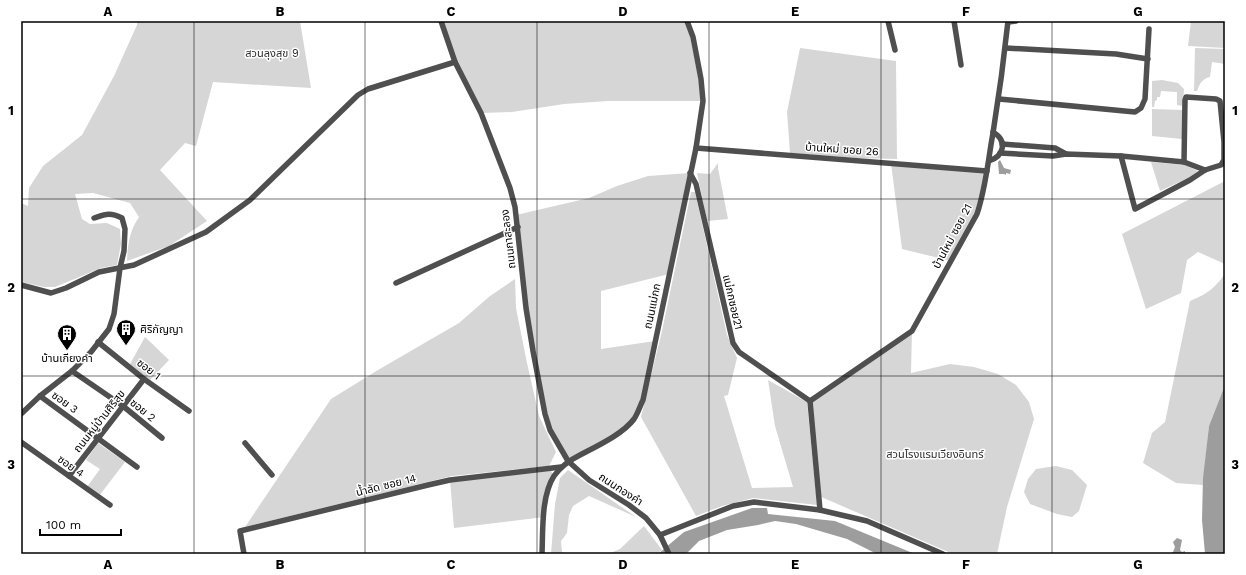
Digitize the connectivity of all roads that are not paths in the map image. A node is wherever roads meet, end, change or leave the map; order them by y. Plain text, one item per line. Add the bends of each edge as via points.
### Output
1 (441, 21) edge
2 (687, 21) edge
3 (888, 21) edge
4 (954, 21) edge
5 (1008, 21) edge
6 (1016, 21) edge
7 (1149, 29) dead end
8 (1006, 48) junction
9 (895, 50) dead end
10 (1148, 59) junction
11 (455, 62) junction
12 (961, 65) dead end
13 (999, 99) junction
14 (993, 132) junction
15 (1002, 144) junction
16 (696, 148) junction
17 (1000, 153) junction
18 (1066, 154) junction
19 (1120, 156) junction
20 (989, 161) junction
21 (1184, 162) junction
22 (988, 170) junction
23 (1205, 170) junction
24 (690, 173) junction
25 (94, 218) dead end
26 (518, 226) junction
27 (120, 268) junction
28 (396, 283) dead end
29 (21, 285) edge
30 (98, 342) junction
31 (72, 371) junction
32 (144, 379) junction
33 (40, 396) junction
34 (810, 401) junction
35 (123, 406) junction
36 (189, 411) dead end
37 (21, 414) edge
38 (98, 438) junction
39 (162, 438) dead end
40 (21, 442) edge
41 (245, 443) dead end
42 (568, 461) junction
43 (137, 467) dead end
44 (561, 468) junction
45 (272, 475) dead end
46 (69, 476) junction
47 (110, 505) dead end
48 (820, 510) junction
49 (660, 535) junction
50 (244, 554) edge
51 (542, 554) edge
52 (669, 554) edge
53 (943, 554) edge

1 - 11 street, ถนนกาสะลอง
2 - 16 street, ถนนแม่กก via 693,37 703,101
3 - 9 street
4 - 12 street
5 - 6 street
5 - 8 street, บ้านใหม่ ซอย 21
7 - 10 street
8 - 10 street via 1116,54
8 - 13 street, บ้านใหม่ ซอย 21
10 - 13 street via 1145,99 1142,108 1135,112
11 - 26 street, ถนนกาสะลอง via 481,112 502,164
11 - 27 street via 368,89 358,95 250,200 206,232 134,265
13 - 14 street, บ้านใหม่ ซอย 21
14 - 15 street via 1002,140
14 - 20 street, บ้านใหม่ ซอย 21
15 - 17 street
15 - 18 street via 1055,148
16 - 22 street, บ้านใหม่ ซอย 26
16 - 24 street, ถนนแม่กก
17 - 18 street via 1053,156
17 - 20 street
18 - 19 street
19 - 21 street
19 - 23 street via 1135,208
20 - 22 street, บ้านใหม่ ซอย 21
21 - 23 street
21 - 23 street via 1186,97 1216,99 1220,101 1224,160 1221,165
22 - 34 street, บ้านใหม่ ซอย 21 via 977,214 912,331
24 - 34 street, แม่กกซอย21 via 696,184 733,343 739,352
24 - 42 street, ถนนแม่กก via 639,410 627,427
25 - 27 street via 105,214 122,218 124,250
26 - 28 street
26 - 42 street, ถนนกาสะลอง via 532,351 550,430
27 - 29 street via 99,272 66,288 51,292
27 - 30 street via 114,314 109,329
30 - 31 street
30 - 32 street, ซอย 1
31 - 33 street
31 - 35 street, ซอย 2
32 - 35 street, ถนนหมู่บ้านศิริสุข
32 - 36 street, ซอย 1
33 - 37 street
33 - 38 street, ซอย 3
34 - 48 street
35 - 38 street, ถนนหมู่บ้านศิริสุข
35 - 39 street, ซอย 2
38 - 43 street, ซอย 3
38 - 46 street, ถนนหมู่บ้านศิริสุข
40 - 46 street, ซอย 4
41 - 45 street
42 - 44 street, ถนนแม่กก
42 - 49 street, ถนนกองคำ via 589,480 630,505 646,518
44 - 50 street, น้ำลัด ซอย 14 via 443,482 240,532
44 - 51 street, ถนนแม่กก via 554,476 547,493
46 - 47 street, ซอย 4
48 - 49 street via 754,502 733,506
48 - 53 street via 867,521
49 - 52 street, ถนนกองคำ

